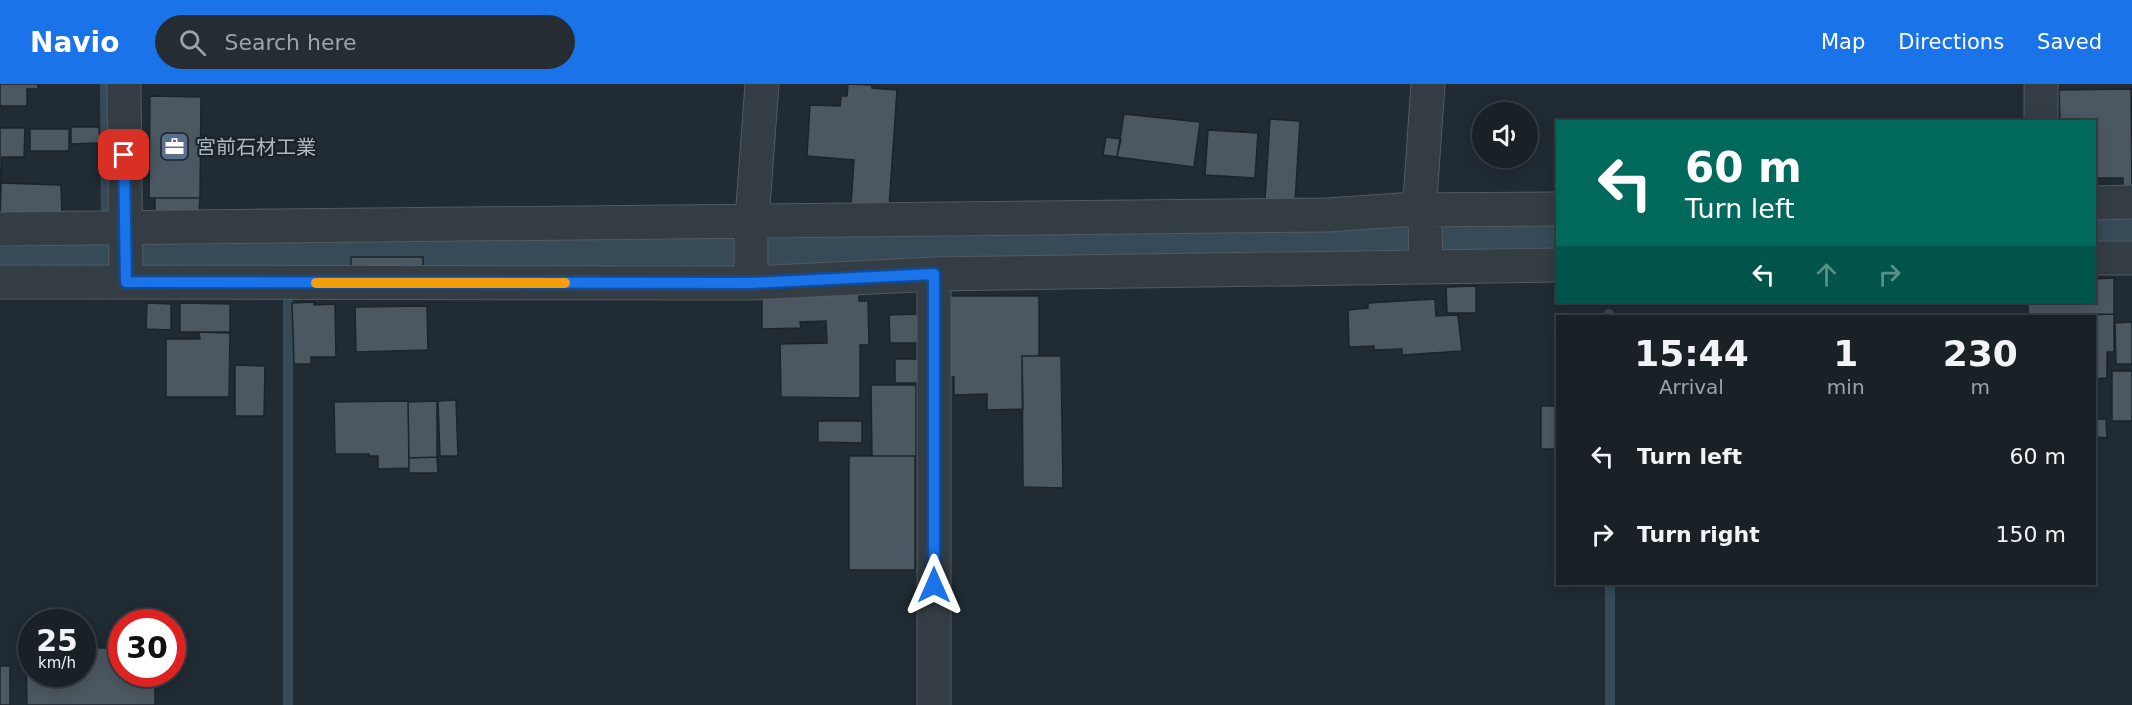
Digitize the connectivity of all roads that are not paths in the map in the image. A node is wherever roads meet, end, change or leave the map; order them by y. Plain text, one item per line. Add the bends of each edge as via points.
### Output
1 (124, 84) edge
2 (762, 84) edge
3 (1428, 84) edge
4 (2041, 84) edge
5 (2041, 120) edge
6 (2096, 202) edge
7 (2132, 202) edge
8 (1556, 208) edge
9 (1415, 212) junction
10 (0, 229) edge
11 (756, 241) junction
12 (118, 242) junction
13 (2096, 258) edge
14 (2132, 258) edge
15 (1426, 260) junction
16 (1556, 265) edge
17 (934, 274) junction
18 (0, 282) edge
19 (934, 705) edge

1 - 12 street
2 - 11 street
3 - 9 street via 1420,199
4 - 5 street
6 - 7 street
8 - 9 street
9 - 11 street
9 - 15 street
10 - 12 street
11 - 12 street
11 - 12 street
11 - 17 street
12 - 18 street
13 - 14 street
15 - 16 street
15 - 17 street
17 - 19 street

